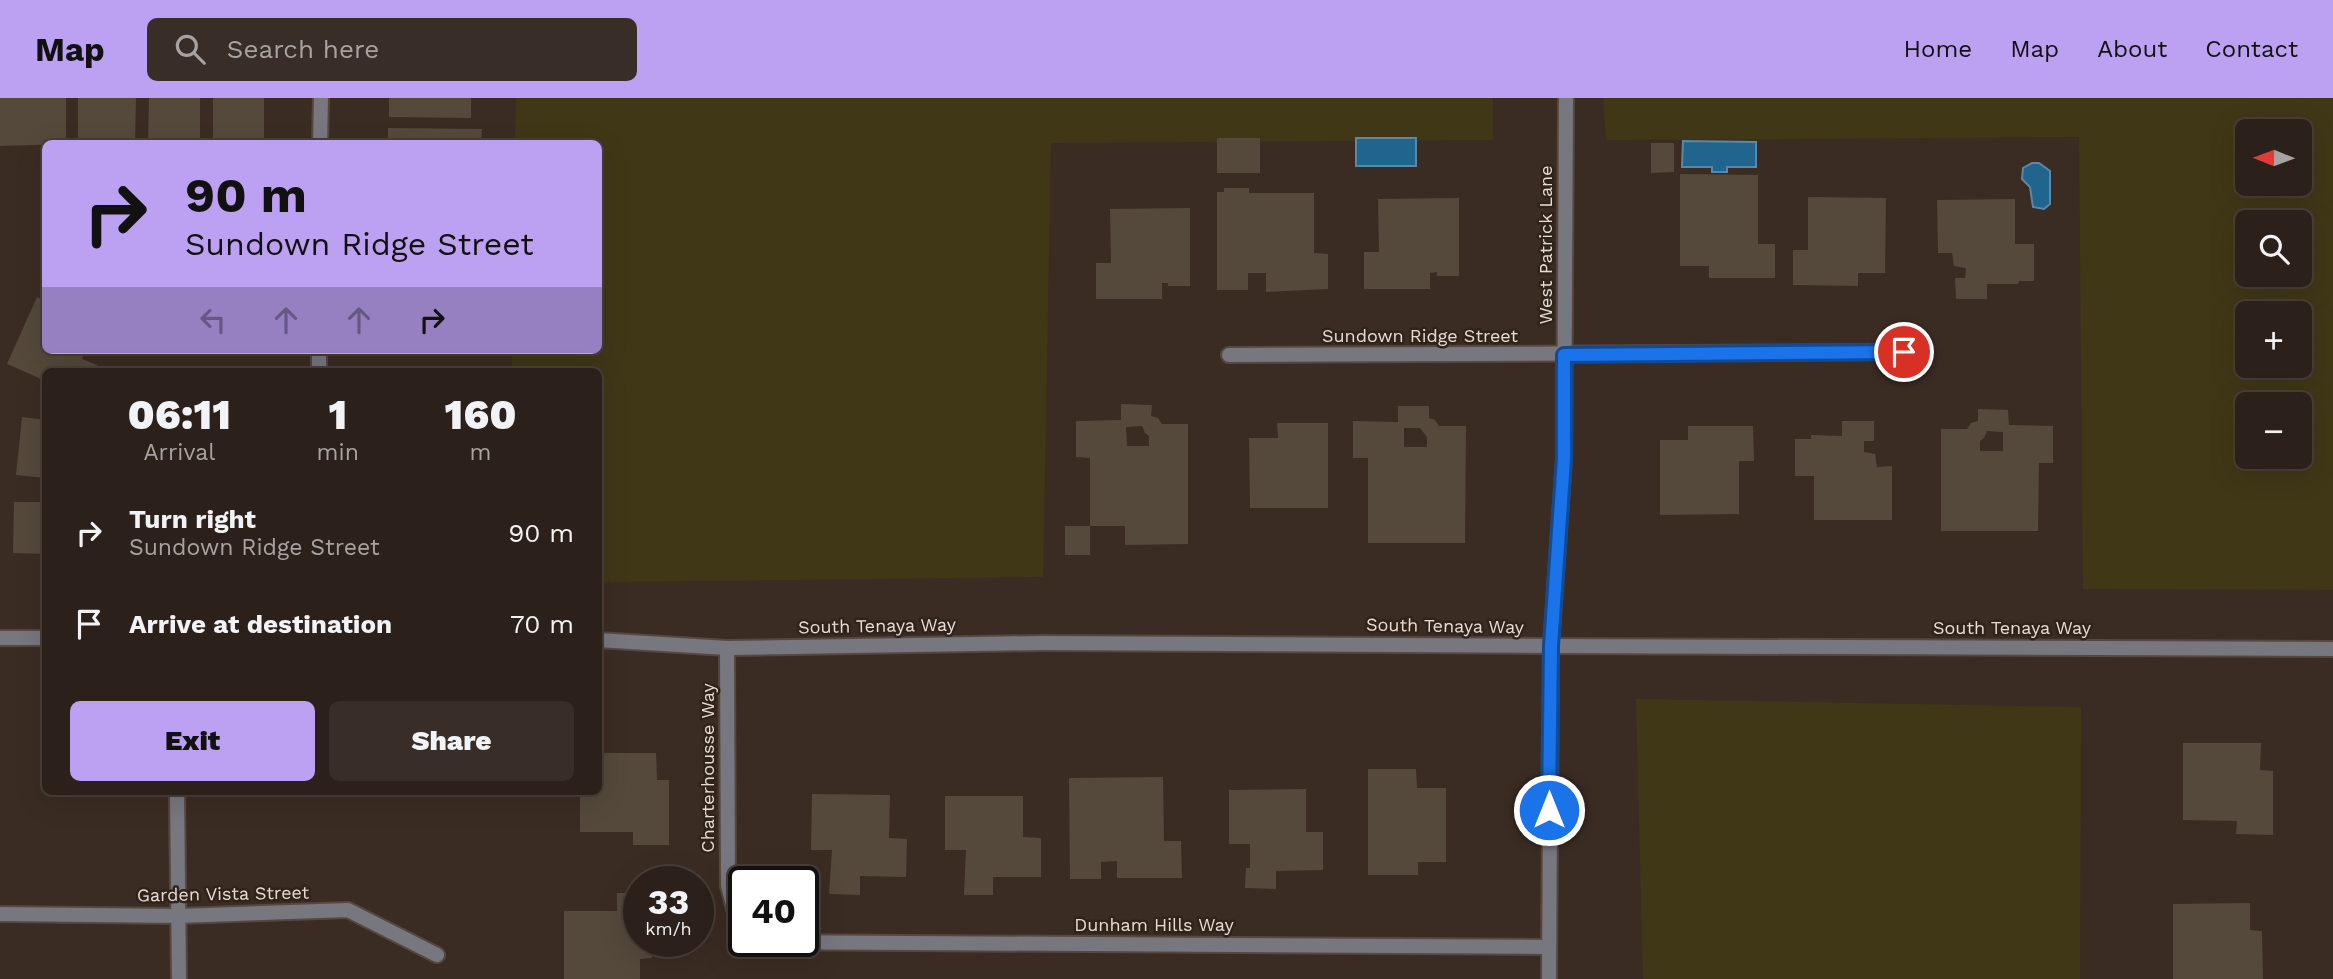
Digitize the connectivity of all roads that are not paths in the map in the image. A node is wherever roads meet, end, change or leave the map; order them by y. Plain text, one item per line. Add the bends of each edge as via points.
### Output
1 (321, 98) edge
2 (1566, 98) edge
3 (320, 140) edge
4 (1904, 352) dead end
5 (1229, 355) dead end
6 (1564, 355) junction
7 (0, 638) edge
8 (42, 638) edge
9 (602, 640) edge
10 (1551, 646) junction
11 (727, 648) junction
12 (2333, 649) edge
13 (177, 795) edge
14 (728, 889) edge
15 (0, 914) edge
16 (179, 916) junction
17 (819, 942) edge
18 (1548, 947) junction
19 (437, 955) dead end
20 (179, 979) edge
21 (1549, 979) edge

1 - 3 street
2 - 6 street, West Patrick Lane
4 - 6 street, Sundown Ridge Street
5 - 6 street, Sundown Ridge Street
6 - 10 street, West Patrick Lane via 1564,459
7 - 8 street
9 - 11 street, South Tenaya Way
10 - 11 street, South Tenaya Way via 1041,643
10 - 12 street, South Tenaya Way
10 - 18 street, West Patrick Lane
11 - 14 street, Charterhousse Way
13 - 16 street
15 - 16 street, Garden Vista Street
16 - 19 street, Garden Vista Street via 348,910
16 - 20 street
17 - 18 street, Dunham Hills Way
18 - 21 street, West Patrick Lane

